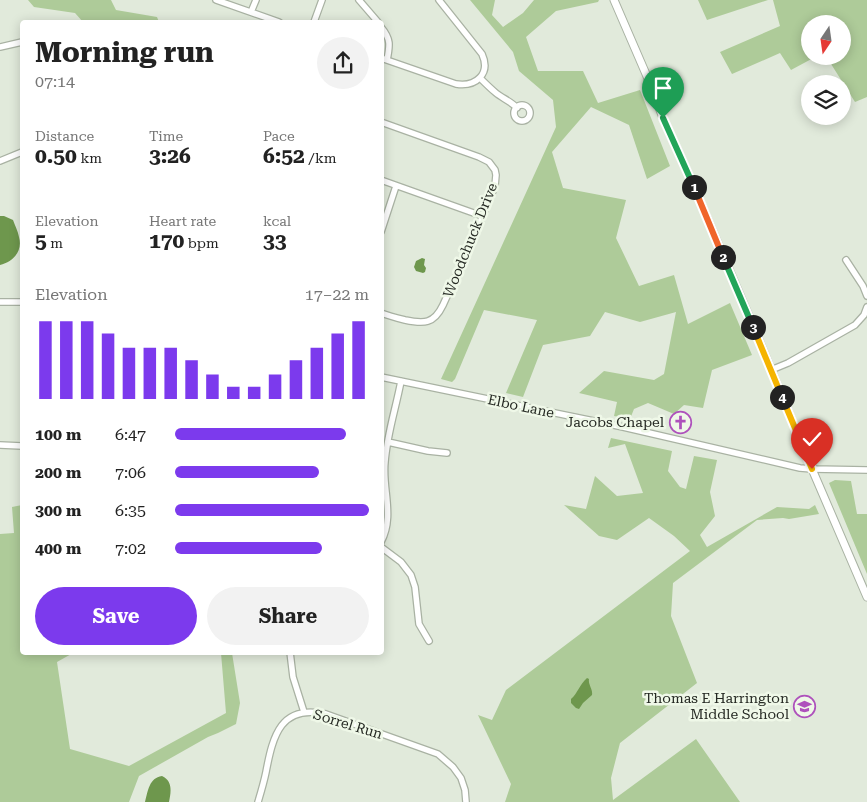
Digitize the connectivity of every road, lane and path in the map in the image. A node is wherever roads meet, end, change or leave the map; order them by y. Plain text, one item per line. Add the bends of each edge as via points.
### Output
1 (216, 0) edge
2 (256, 0) edge
3 (322, 0) edge
4 (359, 0) edge
5 (439, 0) edge
6 (614, 0) edge
7 (251, 12) junction
8 (273, 20) edge
9 (315, 20) edge
10 (376, 20) edge
11 (384, 30) edge
12 (20, 42) edge
13 (0, 47) edge
14 (384, 59) edge
15 (480, 78) junction
16 (517, 108) dead end
17 (384, 123) edge
18 (20, 153) edge
19 (0, 161) edge
20 (384, 181) edge
21 (396, 186) junction
22 (482, 216) junction
23 (384, 223) edge
24 (846, 260) dead end
25 (867, 296) edge
26 (0, 302) edge
27 (20, 302) edge
28 (867, 307) edge
29 (384, 314) edge
30 (771, 370) junction
31 (384, 378) edge
32 (401, 381) junction
33 (388, 442) junction
34 (0, 445) edge
35 (20, 446) edge
36 (447, 453) dead end
37 (812, 469) junction
38 (384, 470) edge
39 (384, 470) edge
40 (867, 470) edge
41 (384, 535) edge
42 (384, 549) edge
43 (867, 598) edge
44 (429, 641) dead end
45 (290, 655) edge
46 (304, 712) junction
47 (258, 802) edge
48 (466, 802) edge

1 - 7 street
2 - 7 street
3 - 9 street
4 - 10 street
5 - 15 street via 482,54 485,64
6 - 30 main road
7 - 8 street
11 - 14 street via 390,43
12 - 13 street
14 - 15 street via 456,84 466,85
15 - 16 street
17 - 22 street, Woodchuck Drive via 489,162 495,170 496,180
18 - 19 street
20 - 21 street
21 - 22 street
21 - 23 street
22 - 29 street, Woodchuck Drive via 443,305 434,318 416,322
24 - 25 street
26 - 27 street
28 - 30 street via 855,325
30 - 37 main road
31 - 32 street, Elbo Lane
32 - 33 street
32 - 37 street, Elbo Lane
33 - 36 street
33 - 39 street
34 - 35 street
37 - 40 street, Elbo Lane
37 - 43 main road
38 - 41 street via 388,517
42 - 44 street via 401,562 411,575 420,624
45 - 46 street via 293,677
46 - 47 street, Sorrel Run via 284,723 276,735
46 - 48 street, Sorrel Run via 326,714 438,754 453,766 461,778

